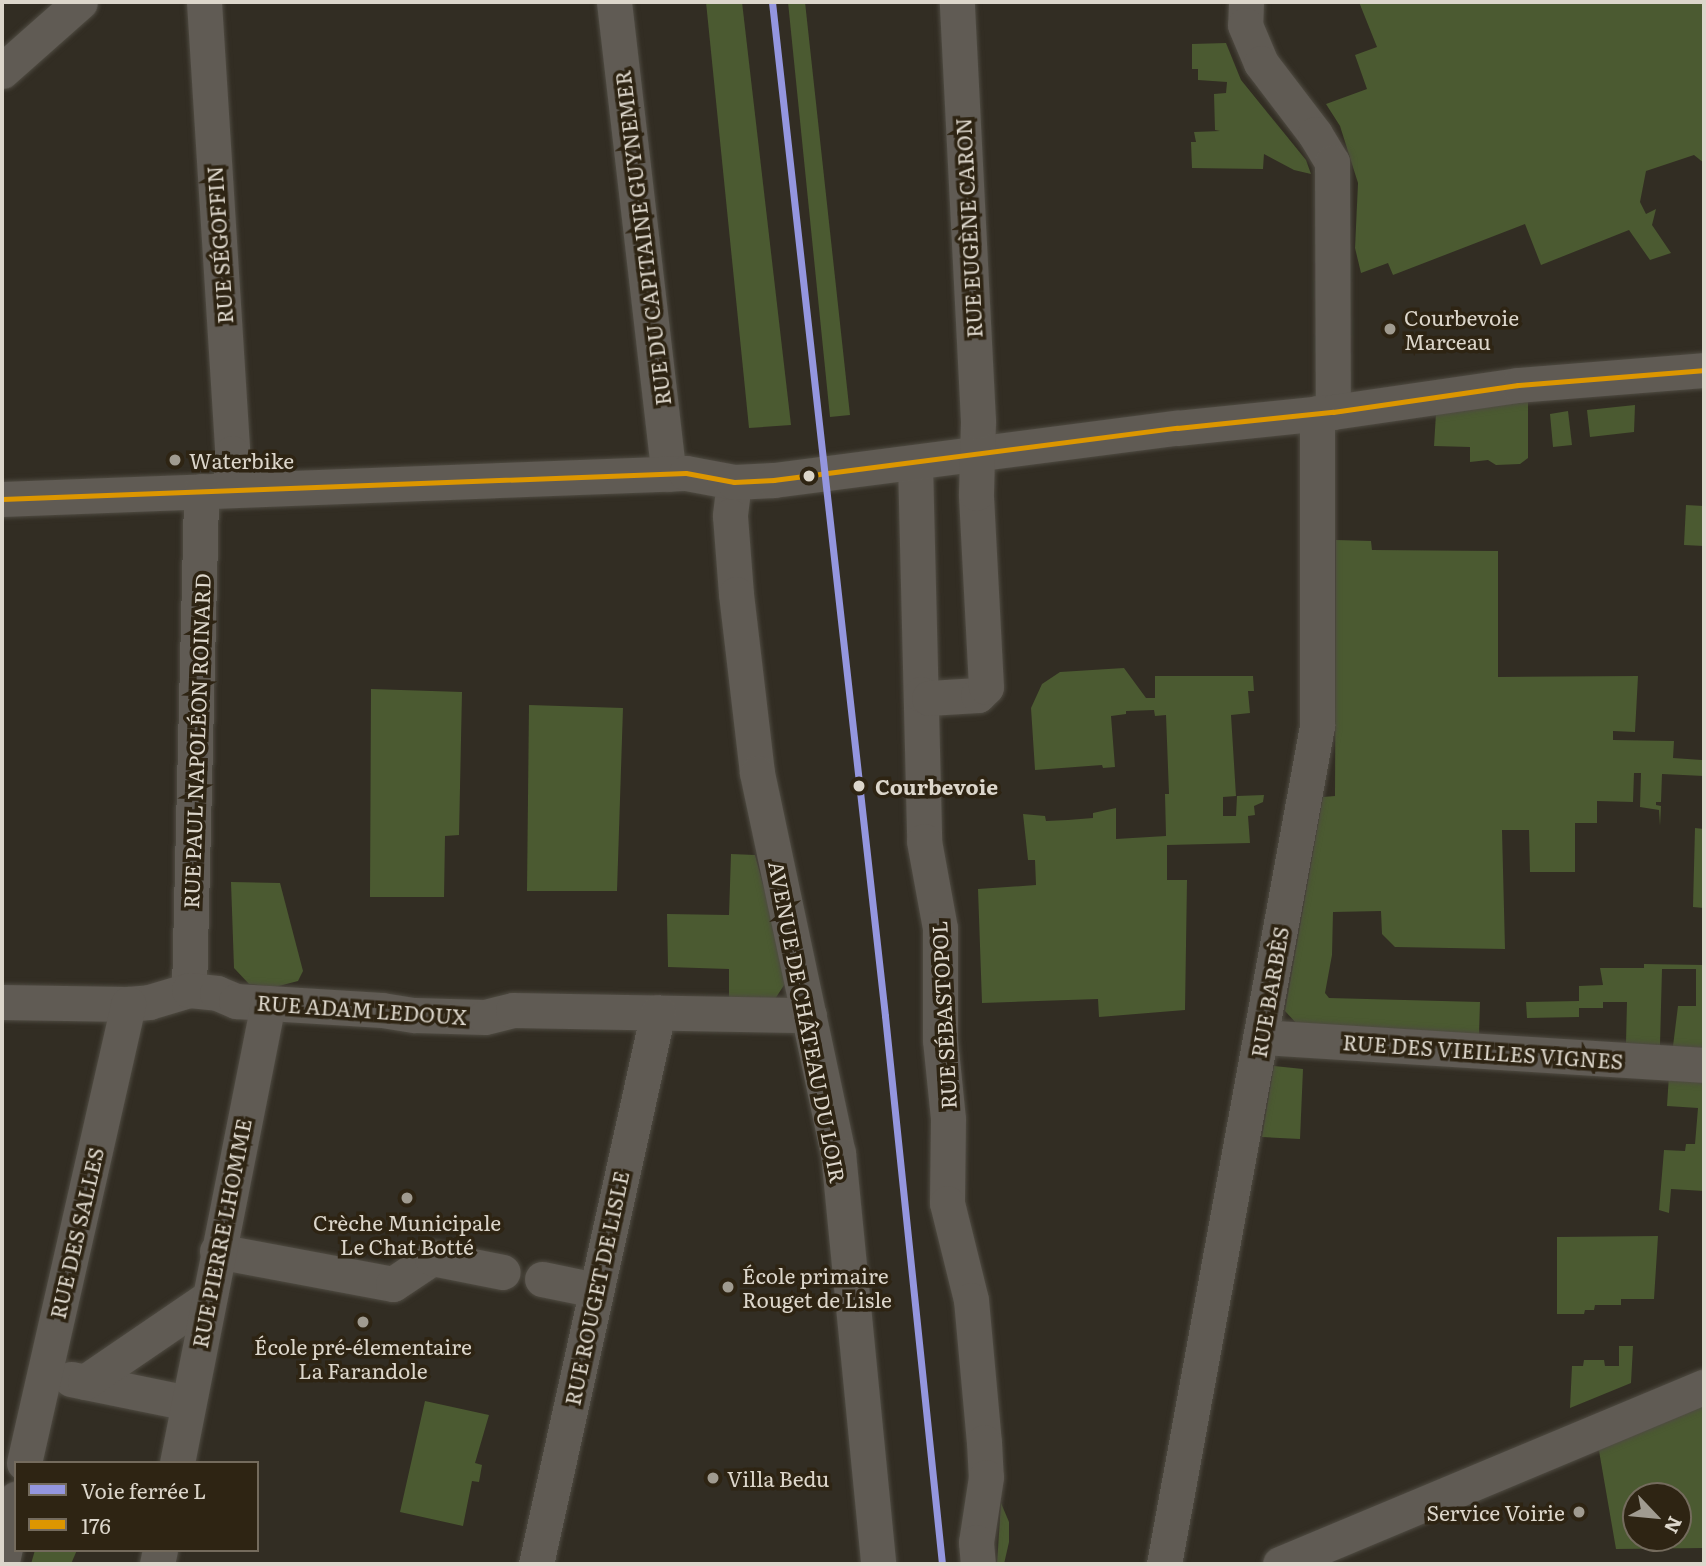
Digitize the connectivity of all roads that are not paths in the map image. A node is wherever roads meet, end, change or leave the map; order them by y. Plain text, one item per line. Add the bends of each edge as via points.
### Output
1 (80, 2) edge
2 (204, 2) edge
3 (614, 2) edge
4 (957, 2) edge
5 (1246, 2) edge
6 (2, 71) edge
7 (1704, 370) edge
8 (1325, 413) junction
9 (976, 455) junction
10 (915, 463) junction
11 (669, 474) junction
12 (734, 482) junction
13 (216, 490) junction
14 (2, 499) edge
15 (921, 694) junction
16 (188, 990) junction
17 (2, 1002) edge
18 (268, 1003) junction
19 (128, 1004) junction
20 (658, 1012) junction
21 (809, 1015) junction
22 (1261, 1037) junction
23 (1704, 1065) edge
24 (218, 1245) junction
25 (503, 1272) dead end
26 (541, 1279) dead end
27 (595, 1290) junction
28 (208, 1298) junction
29 (44, 1373) junction
30 (85, 1382) junction
31 (1704, 1387) edge
32 (188, 1403) junction
33 (24, 1461) edge
34 (177, 1461) edge
35 (14, 1508) edge
36 (1335, 1554) edge
37 (2, 1561) edge
38 (536, 1564) edge
39 (878, 1564) edge
40 (978, 1564) edge
41 (1164, 1564) edge
42 (1280, 1564) edge

1 - 6 street
2 - 13 street, RUE SÉGOFFIN via 232,453
3 - 11 street, RUE DU CAPITAINE GUYNEMER
4 - 9 street, RUE EUGÈNE CARON
5 - 8 street, RUE BARBÈS via 1245,25 1261,63 1332,162
7 - 8 street via 1518,385
8 - 9 street
8 - 22 street, RUE BARBÈS via 1317,726
9 - 10 street
9 - 15 street, RUE EUGÈNE CARON via 986,687 978,695 929,698
10 - 12 street
10 - 15 street, RUE SÉBASTOPOL
11 - 12 street
11 - 13 street
12 - 21 street, AVENUE DE CHÂTEAU DU LOIR via 730,516 735,581 757,773
13 - 14 street
13 - 16 street, RUE PAUL NAPOLÉON ROINARD
15 - 40 street, RUE SÉBASTOPOL via 924,841 940,928 947,1203 971,1300 984,1442 986,1477 976,1542
16 - 18 street, RUE ADAM LEDOUX
16 - 19 street, RUE ADAM LEDOUX
17 - 19 street, RUE ADAM LEDOUX
18 - 20 street, RUE ADAM LEDOUX via 485,1017 513,1010
18 - 24 street, RUE PIERRE LHOMME
19 - 29 street, RUE DES SALLES
20 - 21 street, RUE ADAM LEDOUX
20 - 27 street, RUE ROUGET DE LISLE
21 - 39 street, AVENUE DE CHÂTEAU DU LOIR via 838,1153
22 - 23 street, RUE DES VIEILLES VIGNES
22 - 41 street, RUE BARBÈS
24 - 25 street via 393,1284 432,1258
24 - 28 street, RUE PIERRE LHOMME
26 - 27 street
27 - 38 street, RUE ROUGET DE LISLE
28 - 30 street
28 - 32 street, RUE PIERRE LHOMME
29 - 30 street
29 - 33 street, RUE DES SALLES
30 - 32 street
31 - 36 street
32 - 34 street, RUE PIERRE LHOMME
35 - 37 street
36 - 42 street

